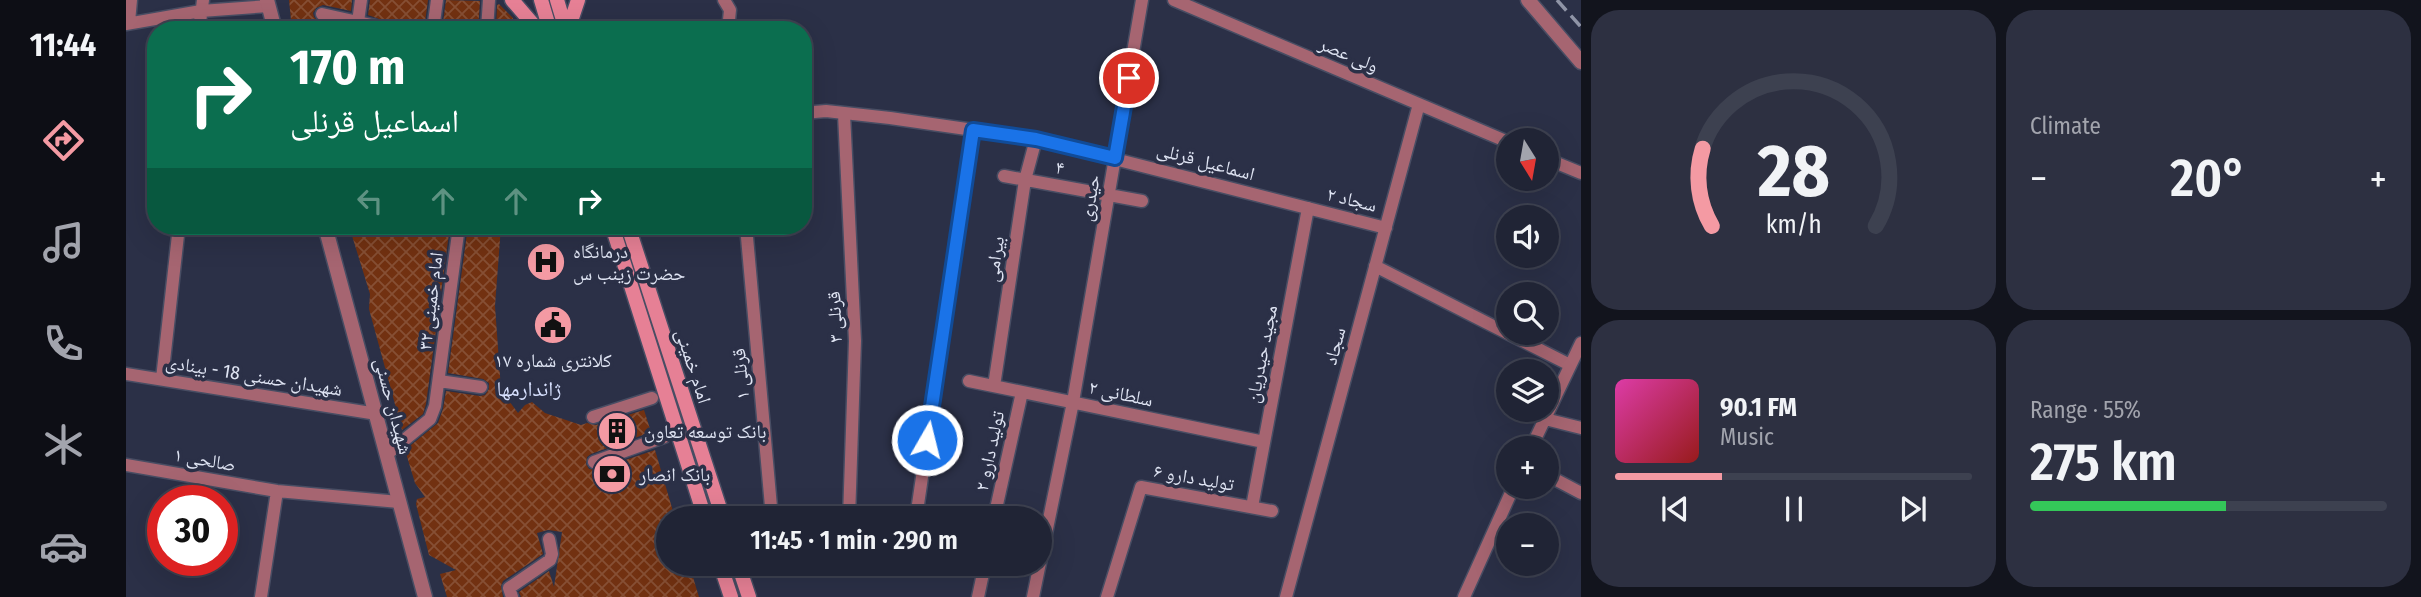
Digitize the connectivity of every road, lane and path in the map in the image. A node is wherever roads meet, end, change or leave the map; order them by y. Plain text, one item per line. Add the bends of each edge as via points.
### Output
1 (131, 0) edge
2 (361, 0) edge
3 (437, 0) edge
4 (489, 0) edge
5 (512, 0) edge
6 (541, 0) edge
7 (557, 0) edge
8 (578, 0) edge
9 (724, 0) edge
10 (1142, 0) edge
11 (1174, 0) edge
12 (1528, 0) edge
13 (268, 3) edge
14 (1196, 4) edge
15 (202, 5) edge
16 (322, 14) dead end
17 (273, 21) edge
18 (354, 21) edge
19 (358, 21) edge
20 (434, 21) edge
21 (488, 21) edge
22 (530, 21) edge
23 (547, 21) edge
24 (564, 21) edge
25 (570, 21) edge
26 (729, 21) edge
27 (128, 23) edge
28 (1581, 62) edge
29 (1419, 104) junction
30 (812, 112) edge
31 (844, 114) junction
32 (973, 130) junction
33 (1496, 137) edge
34 (1036, 139) junction
35 (1115, 158) junction
36 (1559, 164) edge
37 (1581, 173) edge
38 (1004, 176) dead end
39 (1025, 180) junction
40 (1109, 197) junction
41 (1142, 201) dead end
42 (1308, 208) junction
43 (1385, 228) junction
44 (178, 235) edge
45 (327, 235) edge
46 (458, 235) edge
47 (615, 235) edge
48 (631, 235) edge
49 (747, 235) edge
50 (1375, 266) junction
51 (1581, 342) edge
52 (1570, 365) junction
53 (126, 374) edge
54 (162, 379) junction
55 (439, 381) junction
56 (969, 381) dead end
57 (994, 386) junction
58 (481, 387) dead end
59 (1559, 389) edge
60 (1022, 392) junction
61 (652, 398) dead end
62 (1073, 402) junction
63 (377, 414) junction
64 (593, 417) dead end
65 (1557, 422) edge
66 (1581, 428) edge
67 (664, 437) dead end
68 (1264, 442) junction
69 (387, 454) junction
70 (594, 462) dead end
71 (126, 465) edge
72 (1559, 481) edge
73 (277, 491) junction
74 (1581, 493) edge
75 (1508, 499) edge
76 (399, 502) junction
77 (701, 506) edge
78 (719, 506) edge
79 (771, 506) edge
80 (849, 506) edge
81 (918, 506) edge
82 (998, 506) edge
83 (1252, 507) junction
84 (1272, 511) dead end
85 (549, 539) dead end
86 (724, 576) edge
87 (742, 576) edge
88 (982, 576) edge
89 (261, 597) edge
90 (425, 597) edge
91 (512, 597) edge
92 (731, 597) edge
93 (749, 597) edge
94 (978, 597) edge
95 (1033, 597) edge
96 (1107, 597) edge
97 (1286, 597) edge
98 (1464, 597) edge

1 - 27 street
2 - 19 street
3 - 20 street
4 - 21 street
5 - 22 main road
6 - 23 main road
7 - 24 main road
8 - 25 main road
9 - 26 street via 730,10
10 - 35 street, حیدری
11 - 14 street, ولی عصر
12 - 28 street
13 - 15 street
13 - 17 street
14 - 29 street, ولی عصر
15 - 27 street
16 - 18 street
29 - 33 street, ولی عصر
29 - 43 street, سجاد
30 - 31 street, اسماعیل قرنلی
31 - 32 street, اسماعیل قرنلی
31 - 80 street, قرنلی ۳ via 855,341
32 - 34 street, اسماعیل قرنلی
32 - 81 street
34 - 35 street, اسماعیل قرنلی
34 - 39 street, بیرامی
35 - 40 street, حیدری
35 - 42 street, اسماعیل قرنلی
36 - 37 street
38 - 39 street, ۴
39 - 40 street, ۴
39 - 57 street, بیرامی
40 - 41 street, ۴
40 - 62 street, حیدری
42 - 43 street, سجاد ۲
42 - 68 street, مجید حیدریان
43 - 50 street, سجاد
44 - 54 street
45 - 63 street, شهیدان حسنی
46 - 55 street, امام خمینی ۳۲
47 - 77 main road, امام خمینی
48 - 78 main road, امام خمینی
49 - 79 street, قرنلی ۱
50 - 52 street
50 - 97 street, سجاد
51 - 52 street
52 - 59 street
53 - 54 street, شهیدان حسنی 18 - بینادی
54 - 63 street, شهیدان حسنی 18 - بینادی
55 - 58 street
55 - 69 street, امام خمینی ۳۲ via 430,419
56 - 57 street, ۲ سلطانی
57 - 60 street, ۲ سلطانی
60 - 62 street, ۲ سلطانی
60 - 82 street, تولید دارو ۲
61 - 64 street
62 - 68 street, ۲ سلطانی
62 - 95 street, حیدری
63 - 69 street, شهیدان حسنی
65 - 66 street
67 - 70 street
68 - 83 street, مجید حیدریان
69 - 76 street, شهیدان حسنی
71 - 73 street, صالحی ۱
72 - 74 street
73 - 76 street, صالحی ۱
73 - 89 street
75 - 98 street
76 - 90 street, شهیدان حسنی
83 - 84 street, تولید دارو ۶
83 - 96 street, تولید دارو ۶ via 1140,487
85 - 91 street via 550,560 509,588
86 - 92 main road
87 - 93 main road
88 - 94 street

